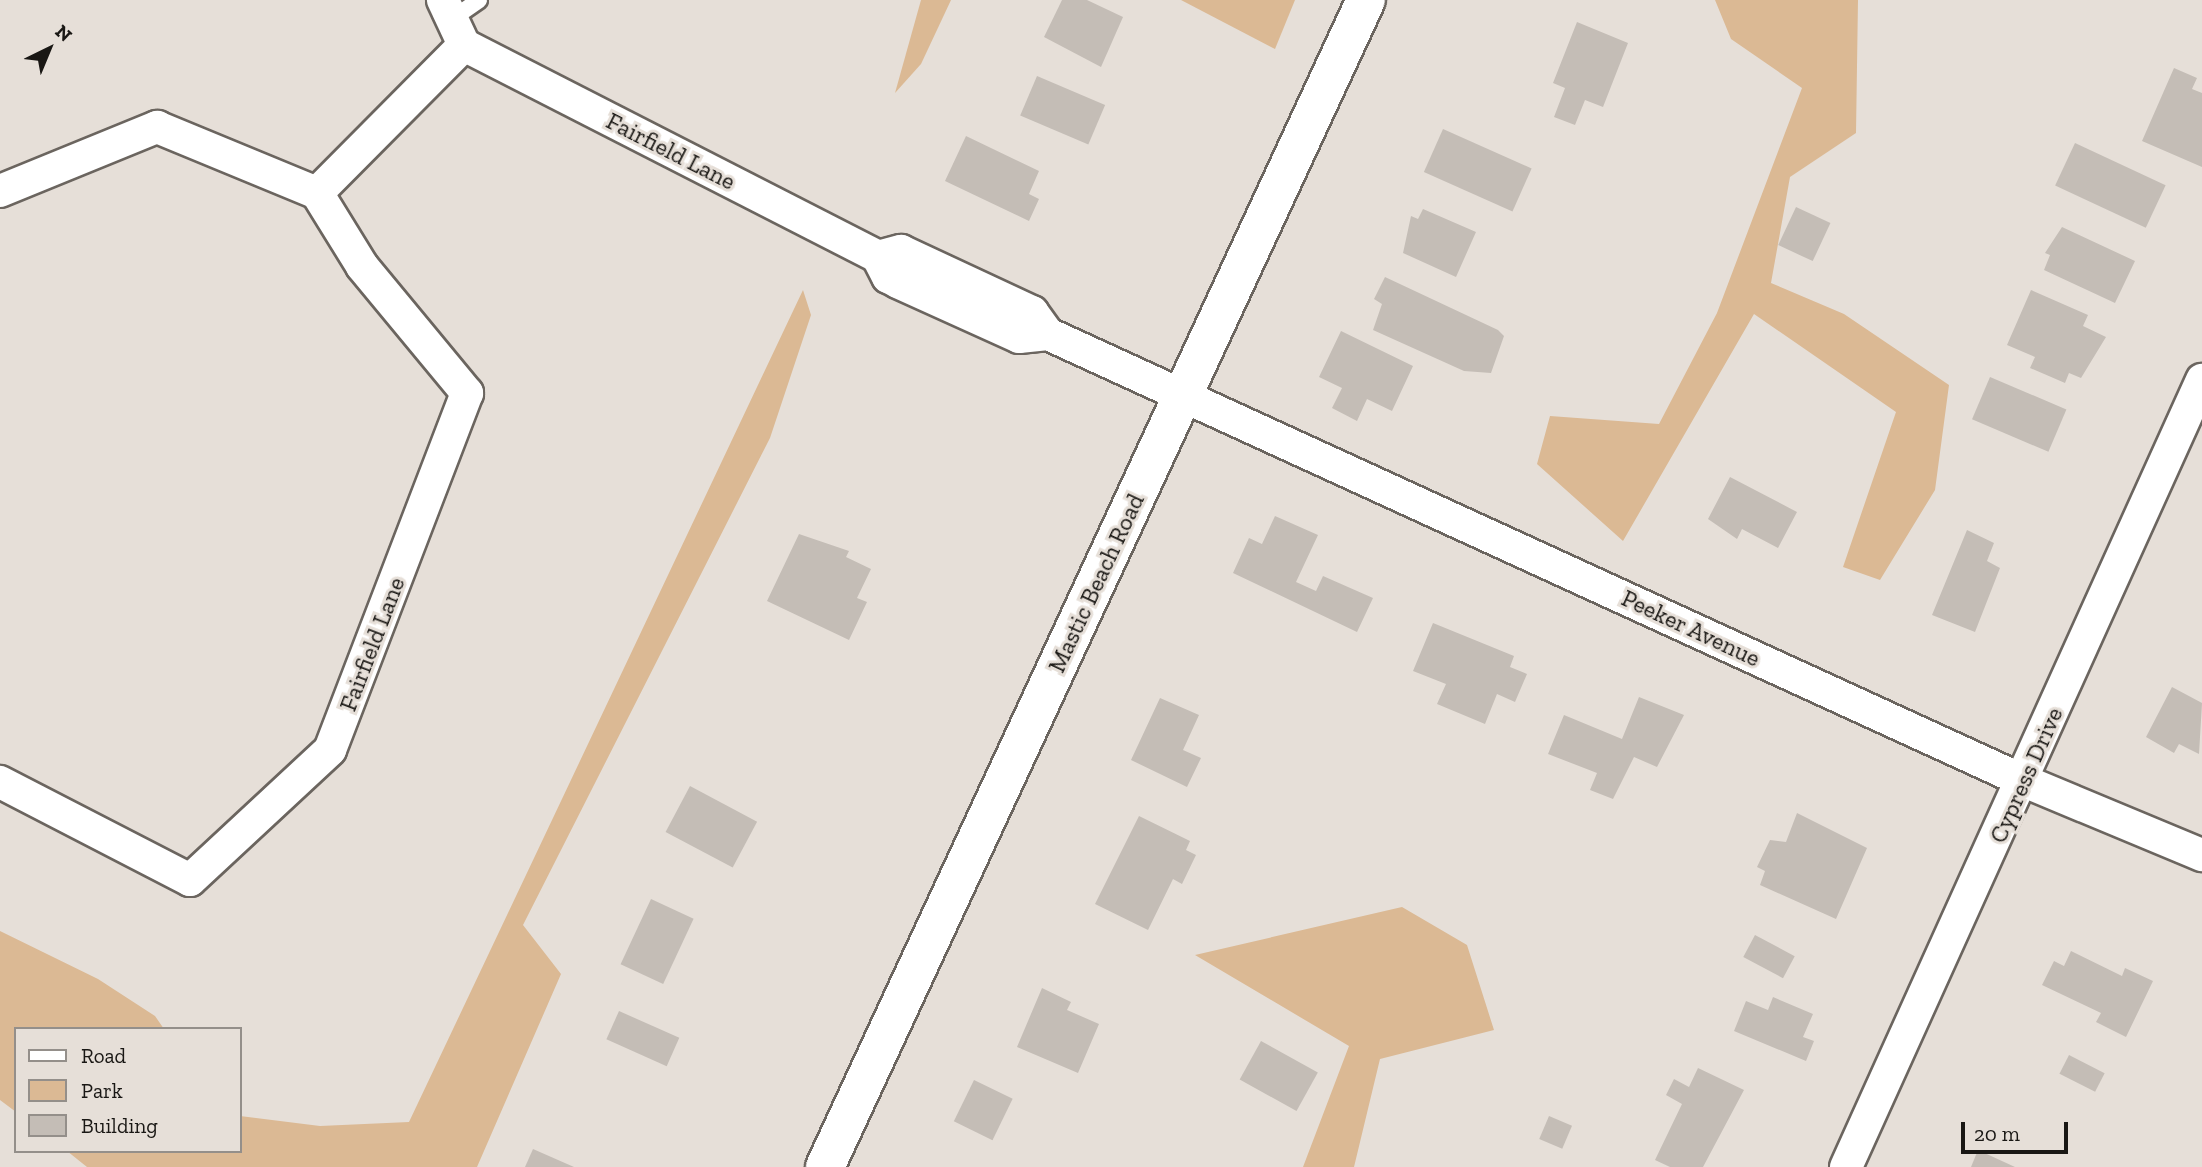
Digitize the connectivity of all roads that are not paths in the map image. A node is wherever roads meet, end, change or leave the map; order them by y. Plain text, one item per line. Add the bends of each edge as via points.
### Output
1 (479, 0) edge
2 (1366, 0) edge
3 (453, 21) edge
4 (0, 191) edge
5 (317, 193) junction
6 (2202, 380) edge
7 (1183, 395) junction
8 (2024, 781) junction
9 (0, 782) edge
10 (2202, 855) edge
11 (825, 1167) edge
12 (1846, 1167) edge

1 - 3 lane
2 - 7 street, Mastic Beach Road
3 - 5 street
3 - 7 street, Fairfield Lane via 878,257 901,251 1032,312 1048,334
4 - 5 street via 157,127
5 - 9 street, Fairfield Lane via 362,266 467,393 330,750 190,880
6 - 8 street, Cypress Drive
7 - 8 street, Peeker Avenue
7 - 11 street, Mastic Beach Road
8 - 10 street, Peeker Avenue
8 - 12 street, Cypress Drive

